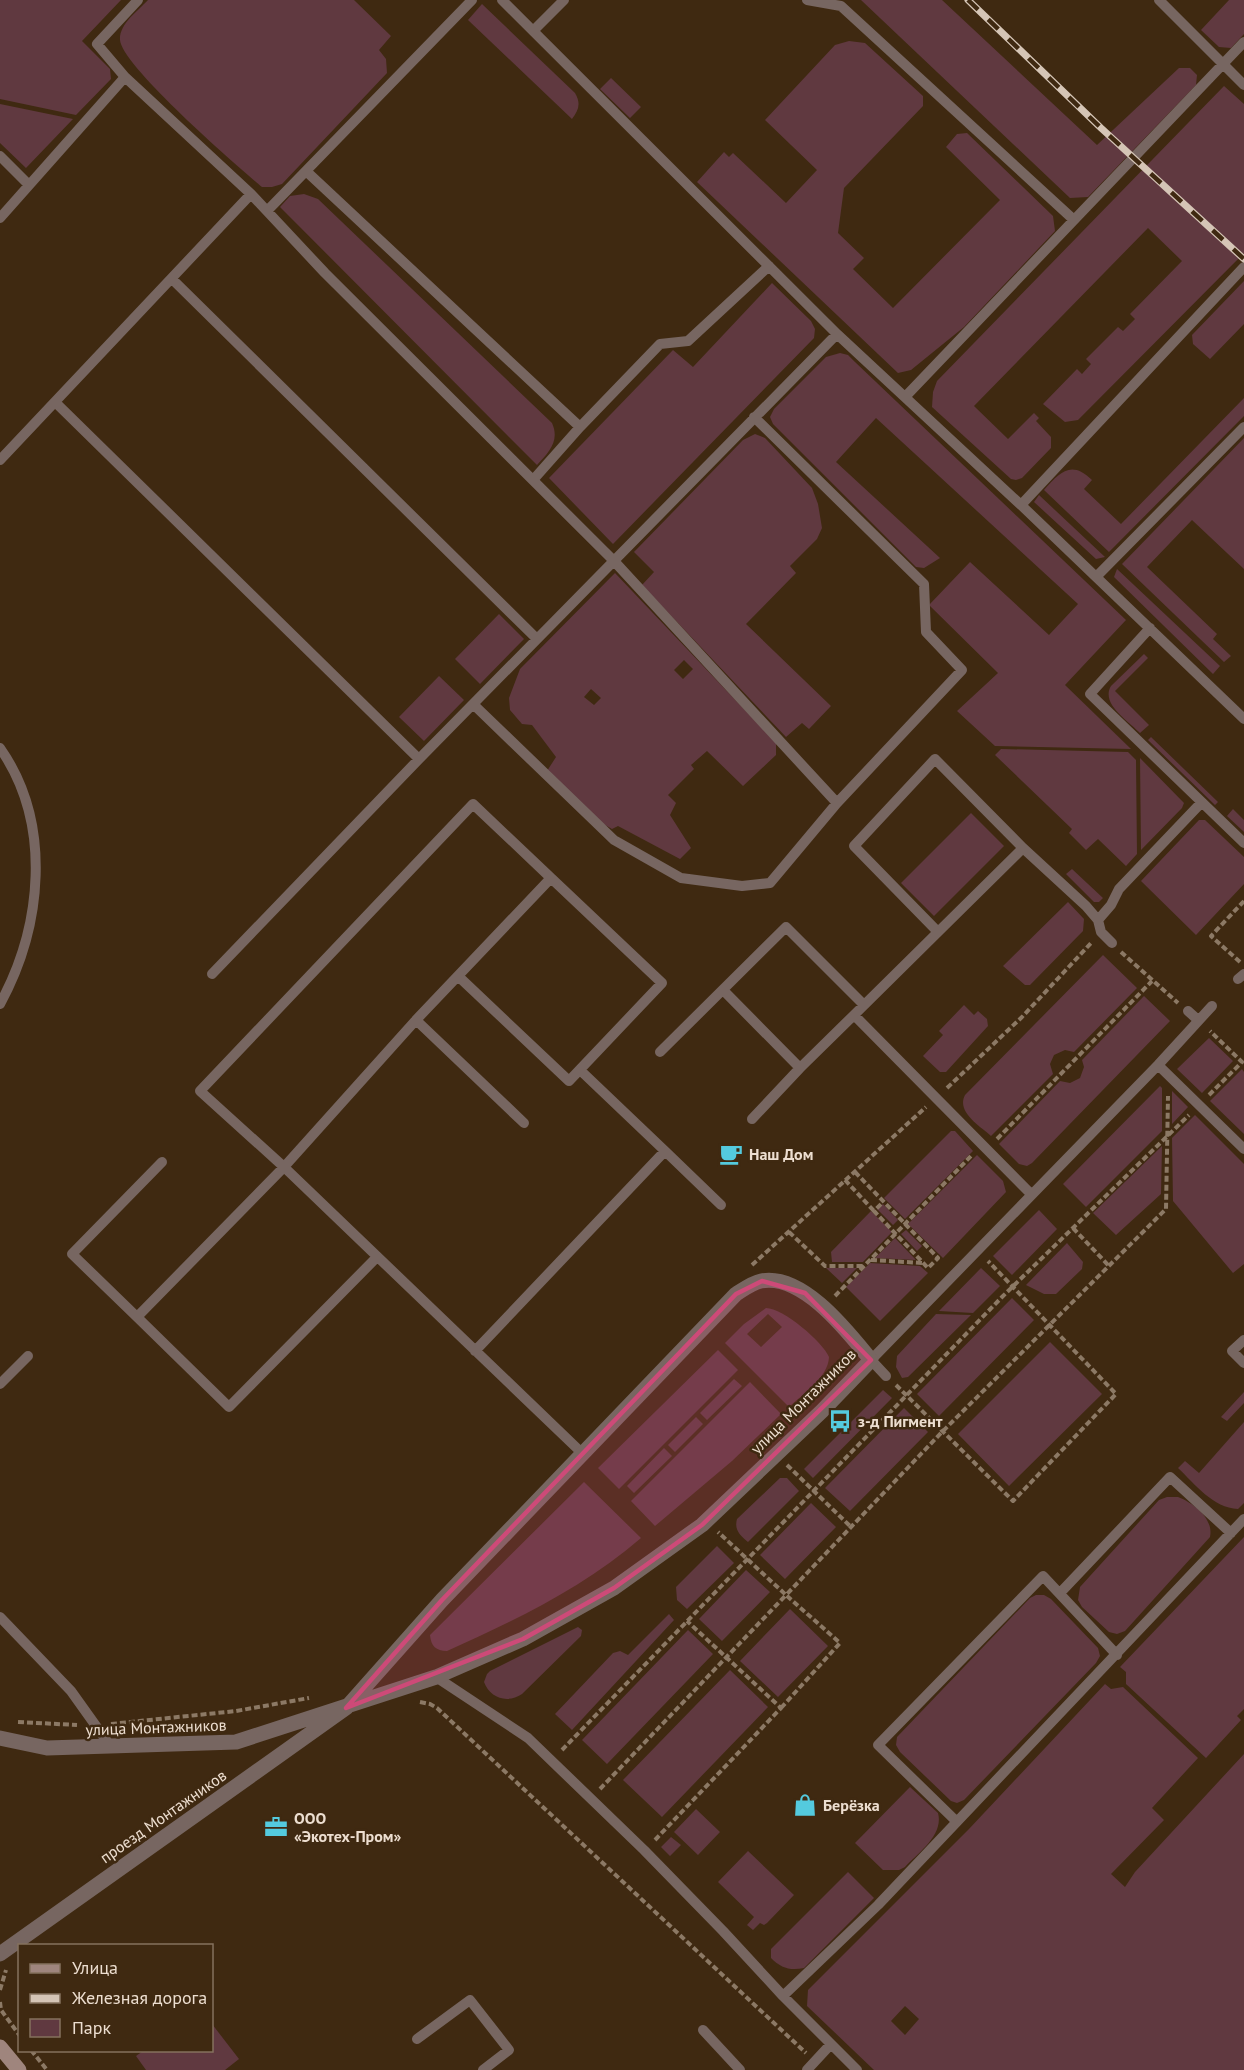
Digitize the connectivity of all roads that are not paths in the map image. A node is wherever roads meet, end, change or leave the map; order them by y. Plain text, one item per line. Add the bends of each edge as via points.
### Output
1 (138, 0) edge
2 (472, 0) edge
3 (502, 0) edge
4 (564, 0) edge
5 (807, 0) edge
6 (1159, 0) edge
7 (837, 3) edge
8 (533, 31) junction
9 (1244, 42) edge
10 (1223, 64) junction
11 (125, 77) junction
12 (1244, 85) edge
13 (0, 156) edge
14 (306, 171) junction
15 (29, 185) junction
16 (251, 194) junction
17 (267, 212) junction
18 (0, 218) edge
19 (1074, 220) junction
20 (769, 266) junction
21 (1244, 267) edge
22 (172, 279) junction
23 (837, 333) junction
24 (905, 397) junction
25 (55, 402) junction
26 (754, 417) junction
27 (579, 427) junction
28 (1244, 427) edge
29 (0, 460) edge
30 (533, 480) junction
31 (1021, 505) junction
32 (614, 561) junction
33 (1096, 577) junction
34 (1150, 628) junction
35 (537, 639) junction
36 (473, 704) junction
37 (1244, 719) edge
38 (0, 748) edge
39 (419, 759) junction
40 (837, 803) junction
41 (1201, 803) junction
42 (1244, 843) edge
43 (1023, 848) junction
44 (551, 878) junction
45 (1098, 920) junction
46 (938, 932) junction
47 (1112, 943) road end
48 (212, 974) dead end
49 (458, 976) junction
50 (723, 990) junction
51 (0, 1004) edge
52 (864, 1005) junction
53 (1212, 1006) dead end
54 (1188, 1011) road end
55 (854, 1016) junction
56 (416, 1020) junction
57 (1198, 1020) junction
58 (660, 1052) dead end
59 (1158, 1065) junction
60 (801, 1068) junction
61 (579, 1070) junction
62 (752, 1119) dead end
63 (524, 1123) dead end
64 (1244, 1149) edge
65 (665, 1152) junction
66 (162, 1162) dead end
67 (284, 1167) junction
68 (1031, 1194) junction
69 (722, 1204) dead end
70 (377, 1257) junction
71 (136, 1317) junction
72 (1244, 1340) edge
73 (475, 1351) junction
74 (28, 1356) dead end
75 (872, 1360) junction
76 (1244, 1363) edge
77 (886, 1376) road end
78 (0, 1384) edge
79 (583, 1454) junction
80 (1244, 1520) edge
81 (1231, 1533) junction
82 (1060, 1593) junction
83 (0, 1617) edge
84 (1117, 1655) junction
85 (436, 1677) junction
86 (346, 1708) junction
87 (0, 1738) edge
88 (111, 1748) junction
89 (956, 1821) junction
90 (0, 1954) edge
91 (783, 1996) junction
92 (703, 2030) dead end
93 (417, 2040) dead end
94 (831, 2044) junction
95 (0, 2047) edge
96 (811, 2066) edge
97 (19, 2070) edge
98 (483, 2070) edge
99 (740, 2070) edge
100 (857, 2070) edge

1 - 11 lane via 96,44
2 - 14 lane
3 - 8 lane
4 - 8 lane
5 - 7 lane
6 - 10 lane
7 - 19 lane
8 - 20 lane
9 - 10 lane
10 - 12 lane
10 - 19 lane
11 - 15 lane
11 - 16 lane
13 - 15 lane
14 - 17 lane
14 - 27 lane
15 - 18 lane
16 - 17 lane
16 - 22 lane
17 - 30 lane
19 - 24 lane
20 - 23 lane
20 - 27 lane via 688,341 660,344
21 - 31 lane
22 - 25 lane
22 - 35 lane
23 - 24 lane
23 - 26 lane
24 - 31 lane
25 - 29 lane
25 - 39 lane
26 - 32 lane
26 - 40 lane via 924,584 926,632 962,670
27 - 30 lane
28 - 33 lane
30 - 32 lane
31 - 33 lane
32 - 35 lane
32 - 40 lane
33 - 34 lane
34 - 37 lane
34 - 41 lane via 1090,694
35 - 36 lane
36 - 39 lane
36 - 40 lane via 614,840 681,878 742,886 770,883
38 - 51 lane via 25,802 33,836 36,878 20,962
39 - 48 lane
41 - 42 lane
41 - 45 lane via 1119,889
43 - 45 lane
43 - 46 lane
43 - 46 lane via 935,759 854,846
44 - 49 lane
44 - 61 lane via 662,983
44 - 67 lane via 473,804 200,1091
45 - 47 lane via 1101,932
46 - 52 lane
49 - 56 lane
49 - 61 lane via 569,1081
50 - 52 lane via 786,927
50 - 58 lane
50 - 60 lane
52 - 55 lane
53 - 57 lane
54 - 57 lane
55 - 60 lane
55 - 68 lane
56 - 63 lane
56 - 67 lane
57 - 59 lane
59 - 64 lane
59 - 68 lane
60 - 62 lane
61 - 65 lane
65 - 69 lane
65 - 73 lane
66 - 71 lane via 72,1254
67 - 70 lane
67 - 71 lane
68 - 75 lane
70 - 71 lane via 229,1407
70 - 73 lane
72 - 76 lane via 1232,1351
73 - 79 lane
74 - 78 lane
75 - 77 lane
75 - 79 street, улица Монтажников via 805,1293 762,1281 736,1294
75 - 85 street, улица Монтажников via 707,1521 614,1588 523,1639
79 - 86 street, улица Монтажников via 442,1600
80 - 81 lane
81 - 82 lane via 1170,1477
81 - 84 lane
82 - 84 lane
82 - 89 lane via 1043,1576 878,1745
83 - 88 lane via 71,1691
84 - 89 lane
85 - 86 street, улица Монтажников
85 - 91 lane via 528,1738 645,1850
86 - 88 street, улица Монтажников via 236,1742
86 - 90 street, проезд Монтажников
87 - 88 street, улица Монтажников via 47,1748
89 - 91 lane via 878,1905
91 - 94 lane
92 - 99 lane
93 - 98 lane via 470,2000 509,2050
94 - 96 lane
94 - 100 lane
95 - 97 main road

